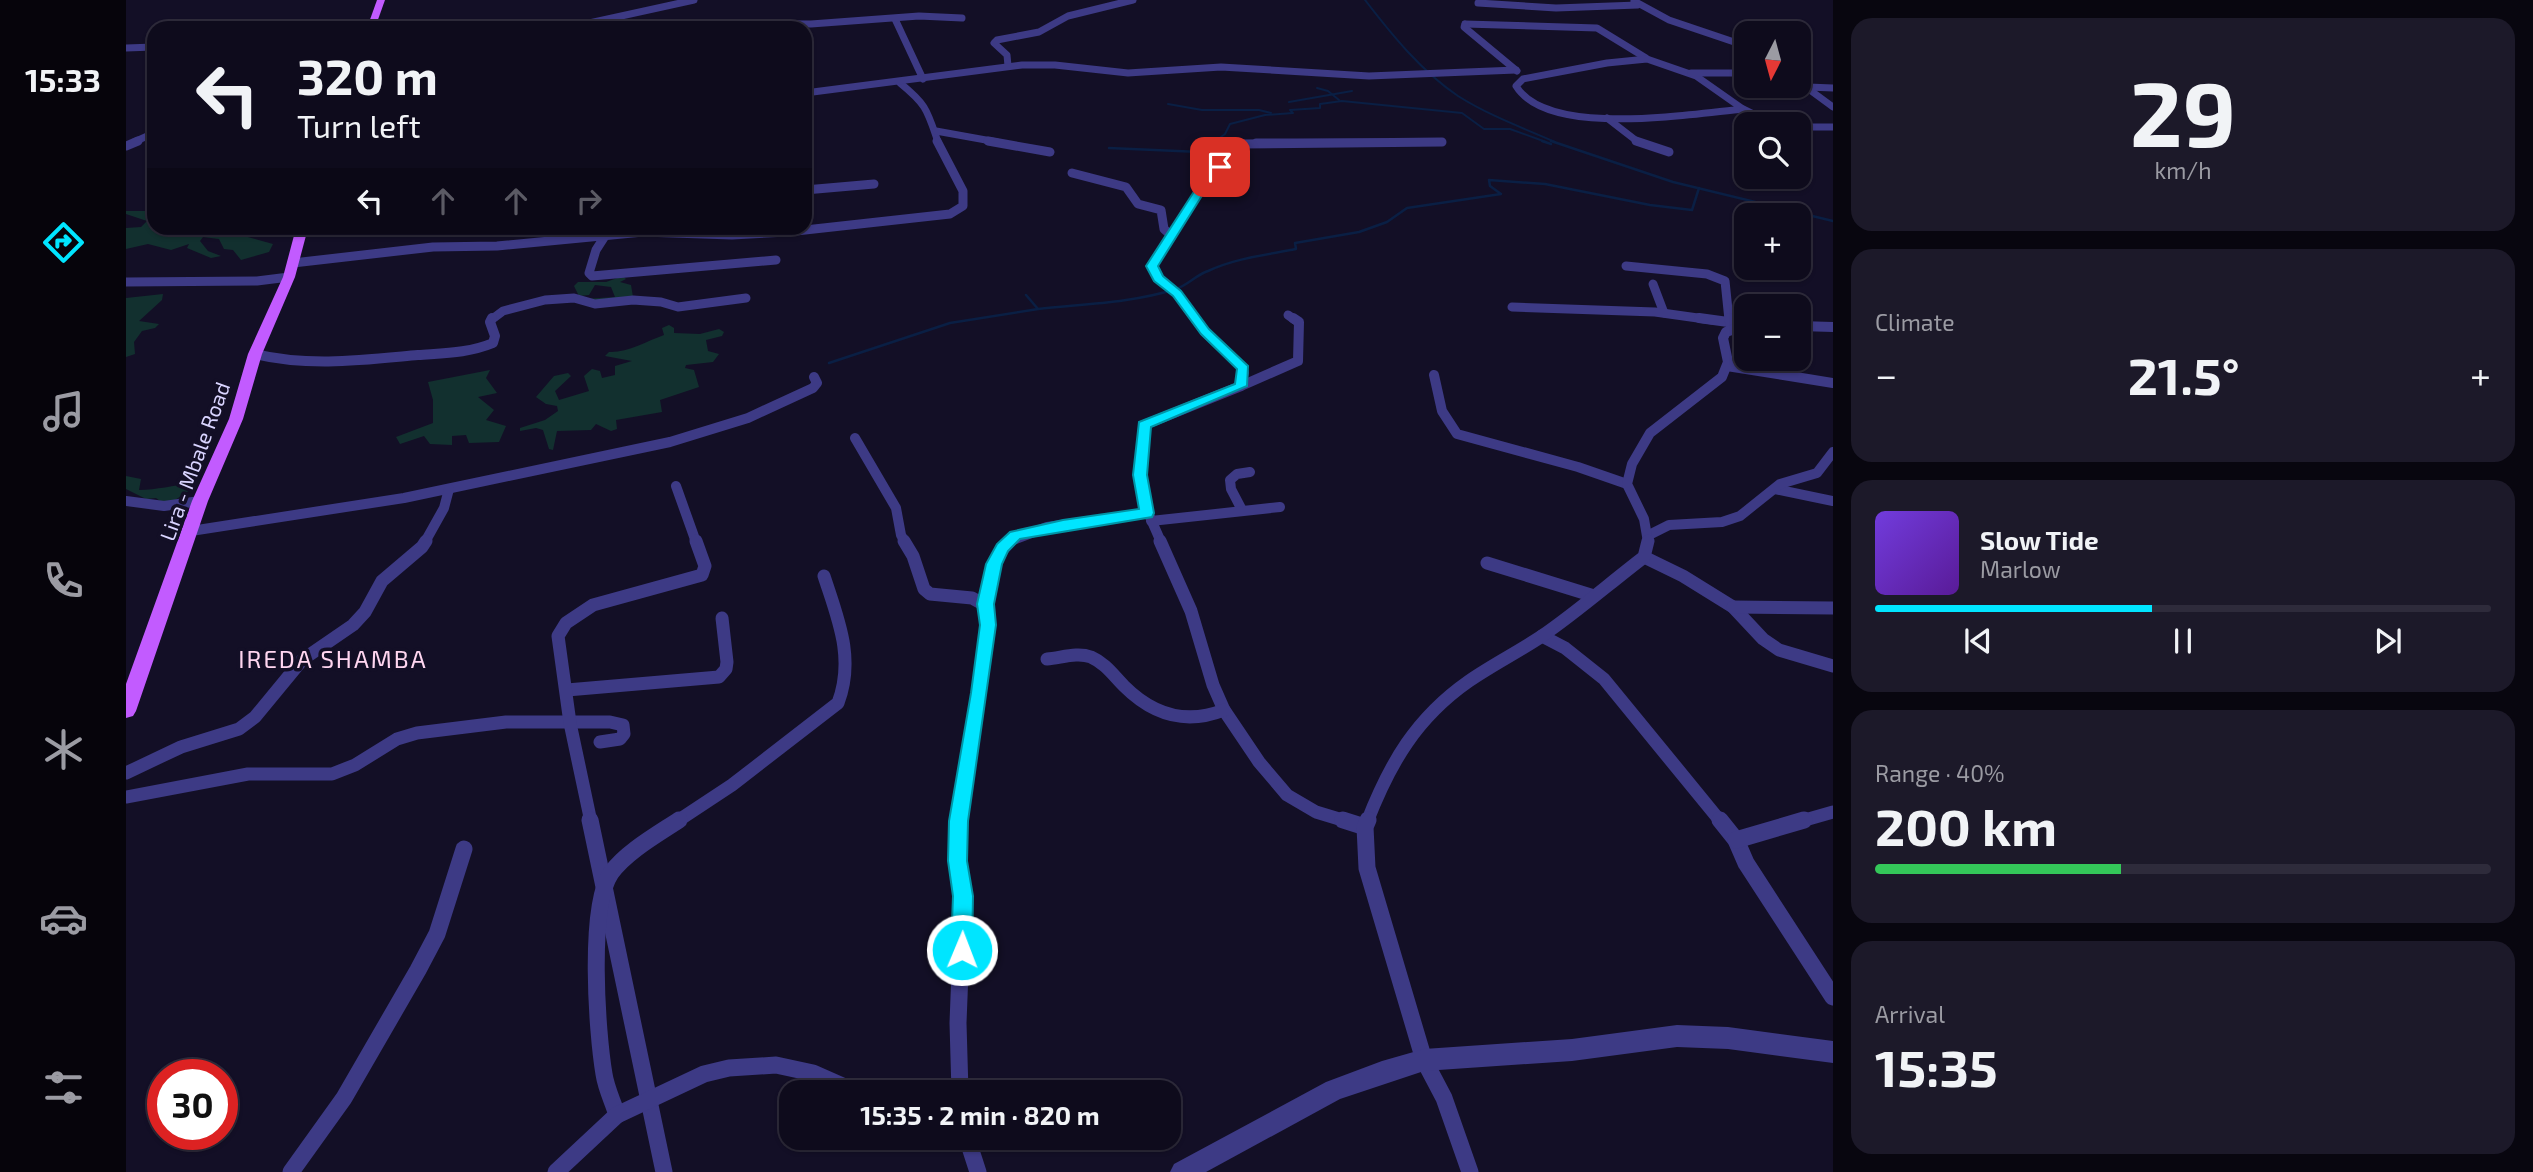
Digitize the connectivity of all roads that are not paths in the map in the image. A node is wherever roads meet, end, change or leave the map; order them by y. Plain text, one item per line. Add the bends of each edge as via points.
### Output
1 (382, 0) edge
2 (694, 0) edge
3 (1133, 0) edge
4 (1478, 3) dead end
5 (1636, 3) edge
6 (1556, 8) junction
7 (962, 18) dead end
8 (895, 19) junction
9 (374, 21) edge
10 (598, 21) edge
11 (812, 24) edge
12 (1590, 26) junction
13 (1734, 41) edge
14 (147, 48) edge
15 (127, 49) edge
16 (1647, 58) junction
17 (1008, 66) junction
18 (1516, 70) junction
19 (1687, 72) junction
20 (1734, 74) edge
21 (923, 79) junction
22 (1523, 79) junction
23 (900, 83) junction
24 (1811, 87) edge
25 (1833, 88) edge
26 (1811, 89) edge
27 (812, 92) edge
28 (1833, 107) edge
29 (1743, 109) junction
30 (1749, 112) edge
31 (1607, 118) junction
32 (1811, 127) edge
33 (1833, 127) edge
34 (936, 131) junction
35 (147, 137) edge
36 (126, 138) edge
37 (139, 141) junction
38 (147, 142) edge
39 (1442, 142) dead end
40 (126, 146) edge
41 (1050, 152) dead end
42 (1669, 152) dead end
43 (1072, 173) dead end
44 (874, 184) dead end
45 (812, 189) edge
46 (812, 228) edge
47 (300, 235) edge
48 (615, 235) edge
49 (605, 236) junction
50 (1172, 236) junction
51 (776, 260) dead end
52 (1626, 266) dead end
53 (291, 270) junction
54 (126, 282) edge
55 (1653, 284) dead end
56 (746, 298) dead end
57 (1512, 307) dead end
58 (1664, 313) junction
59 (1288, 314) dead end
60 (1729, 324) junction
61 (1734, 324) edge
62 (1811, 326) edge
63 (1833, 327) edge
64 (255, 354) junction
65 (1727, 366) junction
66 (1434, 375) dead end
67 (814, 377) dead end
68 (1833, 383) edge
69 (1241, 386) junction
70 (855, 438) dead end
71 (1833, 452) edge
72 (1250, 472) dead end
73 (1627, 484) junction
74 (676, 486) dead end
75 (449, 489) junction
76 (1774, 489) junction
77 (126, 501) edge
78 (200, 501) junction
79 (1833, 501) edge
80 (1280, 507) dead end
81 (1242, 510) junction
82 (1149, 517) junction
83 (191, 531) junction
84 (1649, 535) junction
85 (1644, 557) junction
86 (1487, 563) dead end
87 (824, 576) dead end
88 (1594, 596) junction
89 (985, 604) junction
90 (1733, 607) junction
91 (1833, 608) edge
92 (722, 618) dead end
93 (1542, 636) junction
94 (1047, 659) dead end
95 (1833, 666) edge
96 (567, 690) junction
97 (127, 708) edge
98 (1224, 710) junction
99 (570, 723) junction
100 (600, 741) dead end
101 (126, 773) edge
102 (126, 797) edge
103 (1833, 813) edge
104 (1365, 827) junction
105 (1736, 840) junction
106 (464, 849) dead end
107 (605, 886) junction
108 (1833, 997) edge
109 (1833, 1052) edge
110 (1424, 1060) junction
111 (829, 1080) edge
112 (960, 1080) edge
113 (650, 1099) junction
114 (617, 1115) junction
115 (971, 1150) edge
116 (291, 1172) edge
117 (556, 1172) edge
118 (664, 1172) edge
119 (978, 1172) edge
120 (1182, 1172) edge
121 (1470, 1172) edge

1 - 9 main road
2 - 10 street
3 - 17 street via 1068,16 1039,32 997,40 994,43 1007,55
4 - 6 street
5 - 6 street
5 - 13 street
6 - 12 street
7 - 8 street
8 - 11 street
8 - 21 street
12 - 16 street
12 - 18 street via 1463,25
14 - 15 street
16 - 19 street
16 - 22 street
17 - 18 street via 1055,65 1128,73 1220,68 1369,76
17 - 21 street
18 - 22 street
19 - 20 street
19 - 29 street
21 - 23 street
22 - 31 street via 1517,90 1538,106 1577,118
23 - 27 street
23 - 34 street via 922,101
24 - 25 street
26 - 28 street
29 - 30 street
29 - 31 street
31 - 42 street via 1640,144
32 - 33 street
34 - 41 street
34 - 46 street via 965,200 962,207 950,214
35 - 37 street
36 - 37 street
37 - 38 street
37 - 40 street
39 - 50 street via 1240,145 1199,192
43 - 50 street via 1126,187 1138,204 1161,210 1164,229
44 - 45 street
47 - 53 main road, Lira - Mbale Road
48 - 49 street
49 - 51 street via 596,250 591,275
49 - 53 street via 433,247
50 - 69 street via 1152,269 1177,293 1205,332 1242,367
52 - 60 street via 1707,274 1725,281
53 - 54 street via 257,281
53 - 64 main road, Lira - Mbale Road
55 - 58 street
56 - 64 street via 678,307 633,300 595,304 574,298 545,300 495,315 490,322 493,342 463,351 355,362 272,359
57 - 58 street
58 - 60 street
59 - 69 street via 1299,322 1297,361
60 - 61 street
60 - 65 street via 1724,338
62 - 63 street
64 - 78 main road, Lira - Mbale Road via 236,419
65 - 68 street
65 - 73 street via 1723,376 1673,412 1643,441
66 - 73 street via 1443,411 1457,434
67 - 75 street via 817,384 812,389 691,437
69 - 82 street via 1144,425 1140,475
70 - 89 street via 896,508 901,535 924,589 933,595 972,598
71 - 76 street via 1821,470
72 - 81 street via 1235,475 1229,484
73 - 84 street
74 - 96 street via 704,572 694,579 599,602 570,619 558,636
75 - 83 street
75 - 101 street via 444,509 422,547 382,581 353,625 290,672 250,722 165,753
76 - 79 street
76 - 84 street via 1748,512 1732,519 1671,524
77 - 78 street via 153,506
78 - 83 main road, Lira - Mbale Road
80 - 81 street
81 - 82 street
82 - 89 street via 1063,525 1015,536 994,564
82 - 98 street via 1191,611
83 - 97 main road, Lira - Mbale Road
84 - 85 street
85 - 88 street
85 - 90 street
86 - 88 street
87 - 107 street via 846,646 845,684 838,703 732,785 642,845 615,869
88 - 93 street
89 - 112 street via 988,625 957,844 963,896
90 - 91 street
90 - 95 street via 1779,650
92 - 96 street via 727,662 719,677
93 - 104 street via 1469,680 1432,711 1385,776
93 - 105 street via 1604,679
94 - 98 street via 1091,658 1163,714 1201,719
96 - 99 street
98 - 104 street via 1287,795 1316,812
99 - 100 street via 623,725 620,739
99 - 102 street via 506,722 417,733 397,738 332,774 248,775
99 - 107 street
103 - 105 street
104 - 110 street via 1367,868
105 - 108 street via 1746,863
106 - 116 street via 437,934 418,971 344,1098
107 - 113 street
107 - 114 street via 598,915 596,972 606,1087
109 - 110 street via 1677,1036 1572,1050
110 - 120 street via 1334,1090
110 - 121 street via 1444,1098
111 - 113 street via 761,1064 704,1074
113 - 114 street
113 - 118 street
114 - 117 street
115 - 119 street

